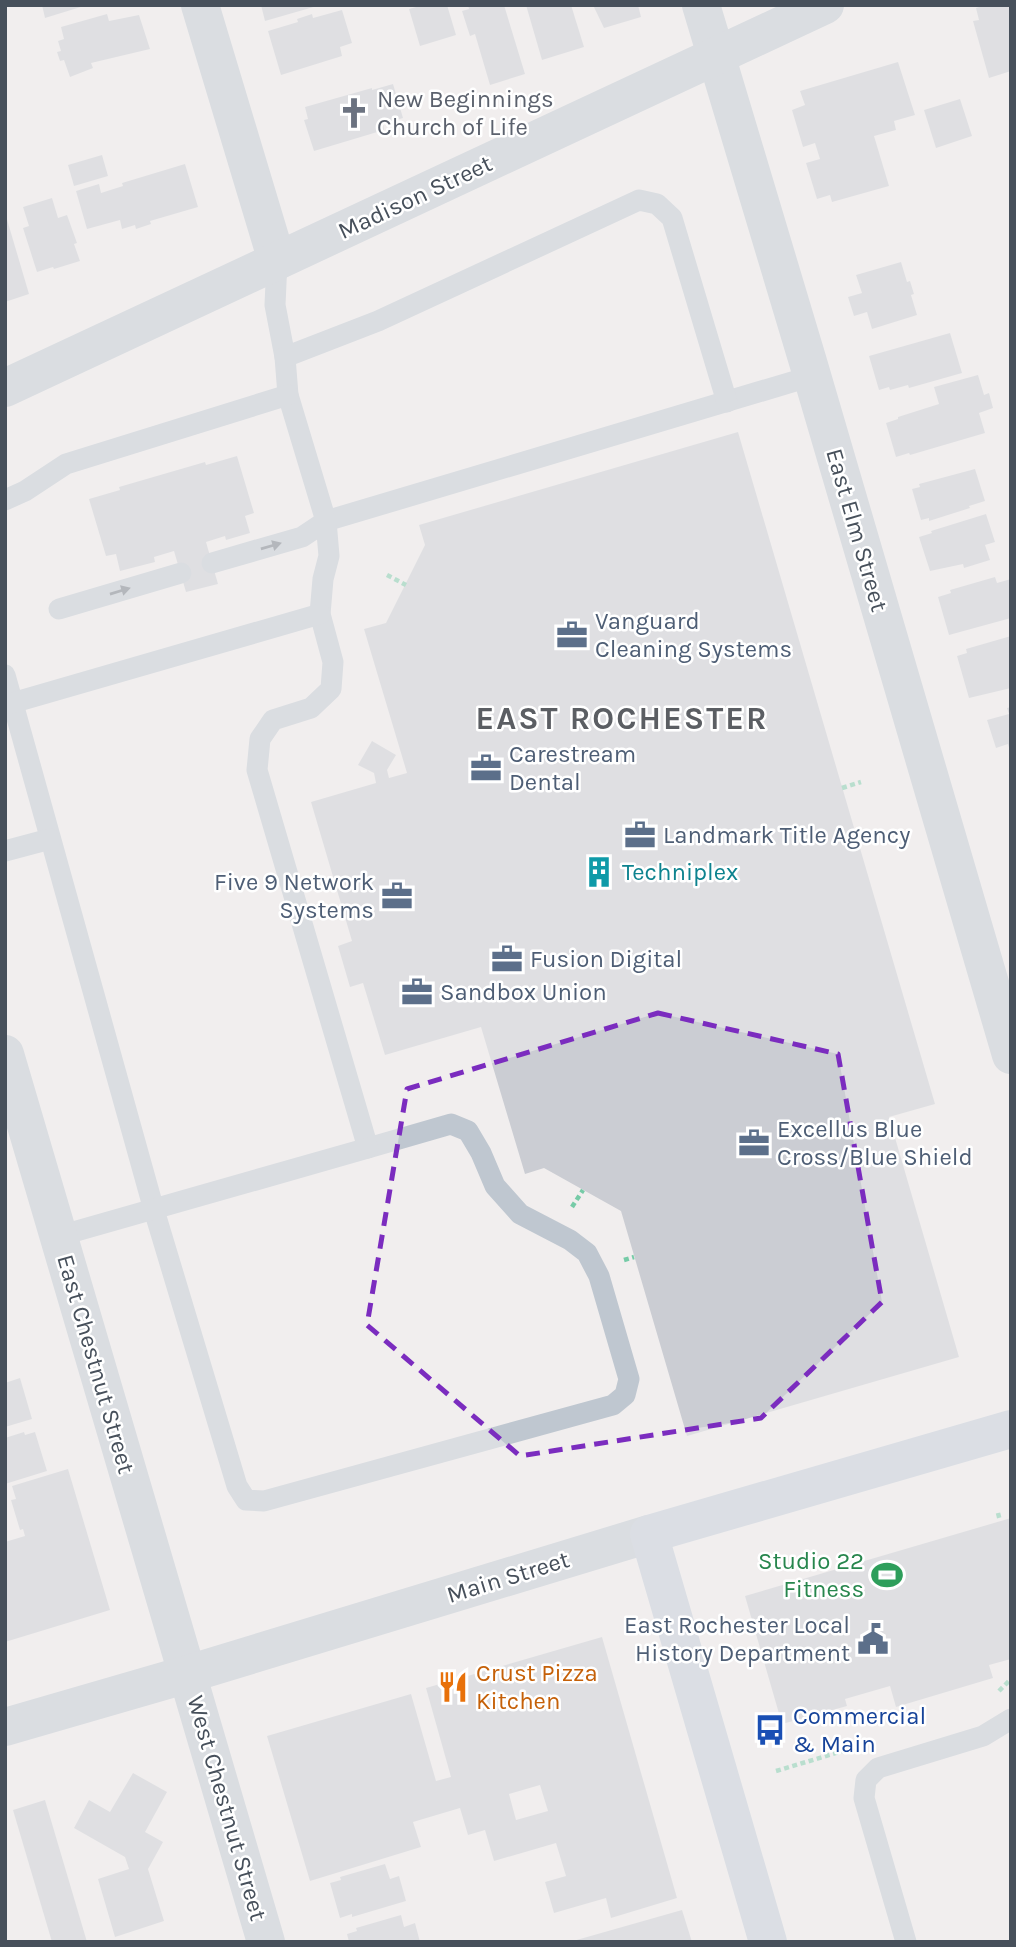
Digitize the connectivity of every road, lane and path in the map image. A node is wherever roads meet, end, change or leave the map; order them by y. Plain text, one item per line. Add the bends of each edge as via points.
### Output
1 (200, 5) edge
2 (701, 5) edge
3 (825, 5) edge
4 (716, 56) junction
5 (277, 261) junction
6 (285, 357) junction
7 (812, 376) junction
8 (5, 388) edge
9 (288, 396) junction
10 (727, 402) junction
11 (5, 500) edge
12 (326, 521) junction
13 (212, 563) dead end
14 (181, 573) dead end
15 (387, 575) dead end
16 (406, 585) dead end
17 (60, 609) dead end
18 (320, 614) junction
19 (5, 675) edge
20 (12, 703) junction
21 (861, 782) dead end
22 (842, 788) dead end
23 (50, 839) junction
24 (5, 851) edge
25 (5, 1054) edge
26 (1011, 1055) edge
27 (368, 1148) junction
28 (583, 1190) dead end
29 (572, 1207) dead end
30 (154, 1210) junction
31 (59, 1236) junction
32 (634, 1257) dead end
33 (623, 1261) dead end
34 (1011, 1429) edge
35 (998, 1513) dead end
36 (1000, 1521) dead end
37 (649, 1534) junction
38 (841, 1558) dead end
39 (843, 1567) dead end
40 (188, 1675) junction
41 (1011, 1719) edge
42 (5, 1727) edge
43 (266, 1942) edge
44 (768, 1942) edge
45 (906, 1942) edge

1 - 5 street
2 - 4 street, East Elm Street
3 - 4 street, Madison Street
4 - 5 street, Madison Street
4 - 7 street, East Elm Street
5 - 6 lane via 275,305
5 - 8 street, Madison Street
6 - 9 lane
6 - 10 lane via 378,321 639,200 657,204 672,218
7 - 10 lane
7 - 26 street, East Elm Street
9 - 11 lane via 66,464
9 - 12 lane
10 - 12 lane
13 -> 12 lane via 302,537
12 - 18 lane via 329,556
17 -> 14 lane
15 - 16 path
18 - 20 lane
18 - 27 lane via 333,662 331,690 311,708 273,720 260,739 257,770
19 - 20 lane
20 - 23 lane
21 - 22 path
23 - 24 lane
23 - 30 lane
25 - 31 street, East Chestnut Street
27 - 30 lane
27 - 30 lane via 451,1124 468,1131 495,1186 520,1214 587,1253 599,1276 629,1379 625,1395 613,1405 264,1501 246,1500 237,1486
28 - 29 path
30 - 31 lane
31 - 40 street, East Chestnut Street
32 - 33 path
34 - 37 street, Main Street
35 - 36 path
37 - 40 street, Main Street
37 - 44 street
38 - 39 path
40 - 42 street, Main Street
40 - 43 street, West Chestnut Street
41 - 45 lane via 983,1736 878,1768 866,1780 864,1798

